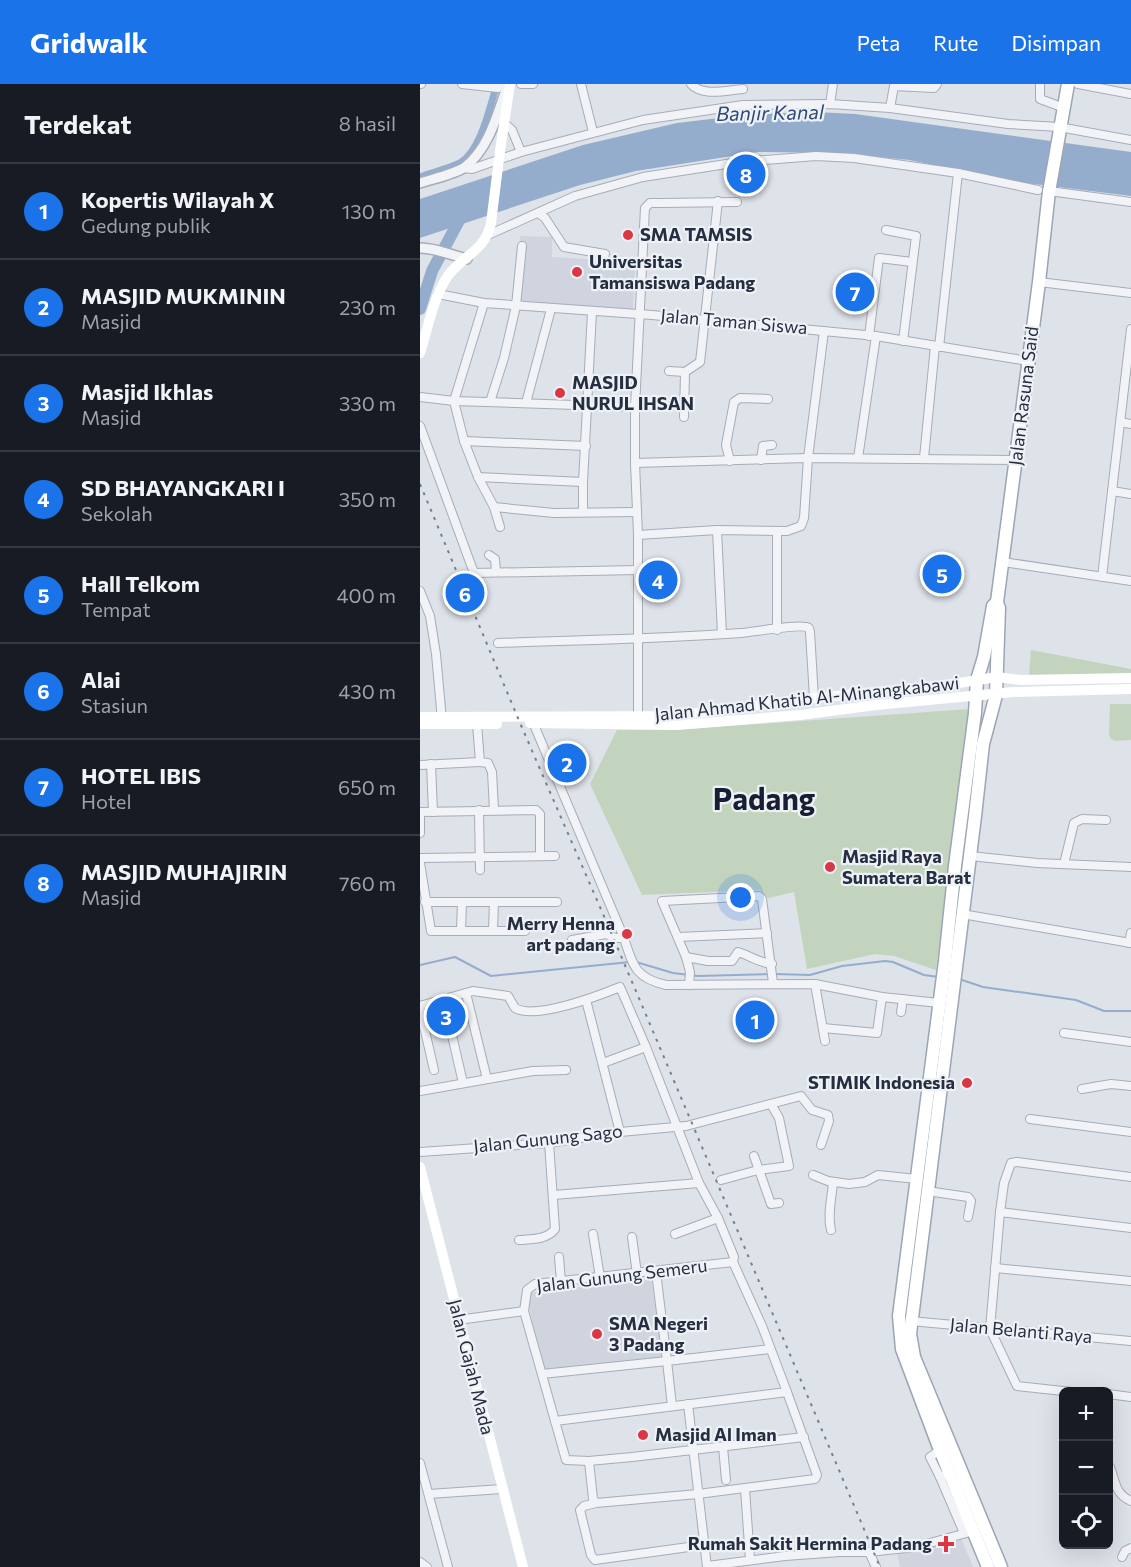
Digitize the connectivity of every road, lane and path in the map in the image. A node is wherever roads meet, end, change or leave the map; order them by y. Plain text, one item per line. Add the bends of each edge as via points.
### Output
1 (462, 84) edge
2 (508, 84) edge
3 (521, 84) edge
4 (533, 84) edge
5 (581, 84) edge
6 (691, 84) edge
7 (833, 84) edge
8 (937, 84) edge
9 (1040, 84) edge
10 (1068, 84) edge
11 (1078, 84) edge
12 (744, 86) edge
13 (711, 88) edge
14 (1131, 94) edge
15 (830, 104) junction
16 (743, 105) junction
17 (1059, 106) dead end
18 (890, 108) junction
19 (503, 122) junction
20 (1059, 129) junction
21 (593, 132) junction
22 (1131, 140) edge
23 (521, 152) junction
24 (464, 168) junction
25 (958, 173) junction
26 (420, 183) edge
27 (1045, 191) junction
28 (718, 201) junction
29 (737, 202) dead end
30 (1131, 202) edge
31 (538, 213) junction
32 (886, 230) dead end
33 (489, 235) junction
34 (522, 246) dead end
35 (420, 248) edge
36 (605, 254) dead end
37 (467, 259) junction
38 (912, 262) junction
39 (1039, 282) junction
40 (1131, 293) edge
41 (438, 294) junction
42 (484, 303) junction
43 (516, 306) junction
44 (551, 309) junction
45 (592, 312) junction
46 (640, 314) junction
47 (706, 320) junction
48 (1131, 329) edge
49 (824, 331) junction
50 (873, 336) junction
51 (903, 341) junction
52 (937, 346) junction
53 (420, 353) edge
54 (1028, 361) junction
55 (669, 371) dead end
56 (685, 372) junction
57 (420, 397) edge
58 (768, 399) dead end
59 (454, 401) junction
60 (490, 402) junction
61 (526, 403) junction
62 (587, 405) junction
63 (635, 407) junction
64 (684, 417) dead end
65 (1120, 422) junction
66 (1131, 424) edge
67 (420, 426) edge
68 (464, 441) junction
69 (586, 446) junction
70 (772, 446) dead end
71 (808, 458) junction
72 (858, 458) junction
73 (924, 458) junction
74 (761, 460) junction
75 (1016, 460) junction
76 (730, 461) junction
77 (634, 463) junction
78 (478, 477) junction
79 (583, 482) junction
80 (1112, 491) junction
81 (1131, 494) edge
82 (494, 507) junction
83 (583, 511) junction
84 (637, 512) junction
85 (497, 524) dead end
86 (717, 530) junction
87 (777, 531) junction
88 (638, 535) junction
89 (489, 555) dead end
90 (1003, 562) junction
91 (638, 570) junction
92 (496, 572) junction
93 (1102, 577) junction
94 (1131, 580) edge
95 (420, 591) edge
96 (997, 602) junction
97 (777, 630) junction
98 (722, 634) junction
99 (638, 637) junction
100 (498, 643) dead end
101 (997, 677) junction
102 (1131, 678) edge
103 (977, 680) junction
104 (1131, 689) edge
105 (996, 695) junction
106 (976, 696) junction
107 (814, 698) junction
108 (638, 716) junction
109 (722, 716) junction
110 (420, 717) edge
111 (442, 720) junction
112 (532, 720) junction
113 (420, 724) edge
114 (477, 724) junction
115 (480, 762) junction
116 (420, 765) edge
117 (431, 765) junction
118 (479, 810) junction
119 (494, 810) junction
120 (420, 812) edge
121 (433, 812) junction
122 (1106, 820) dead end
123 (420, 833) edge
124 (540, 856) junction
125 (555, 856) dead end
126 (970, 856) junction
127 (480, 857) junction
128 (420, 858) edge
129 (420, 863) edge
130 (1064, 864) junction
131 (1131, 867) edge
132 (480, 870) dead end
133 (425, 902) junction
134 (462, 902) junction
135 (494, 902) junction
136 (557, 902) dead end
137 (962, 914) junction
138 (493, 930) junction
139 (461, 931) junction
140 (525, 931) dead end
141 (767, 933) junction
142 (1131, 933) edge
143 (624, 938) junction
144 (678, 938) junction
145 (572, 940) dead end
146 (1130, 943) edge
147 (686, 957) junction
148 (773, 974) junction
149 (949, 974) junction
150 (690, 979) junction
151 (815, 984) junction
152 (947, 988) junction
153 (466, 993) junction
154 (882, 997) junction
155 (903, 999) junction
156 (586, 1000) junction
157 (939, 1004) junction
158 (420, 1008) edge
159 (901, 1012) dead end
160 (823, 1028) junction
161 (451, 1031) dead end
162 (1064, 1033) dead end
163 (825, 1041) dead end
164 (1131, 1042) edge
165 (646, 1047) junction
166 (603, 1063) junction
167 (434, 1070) dead end
168 (566, 1070) dead end
169 (487, 1079) junction
170 (463, 1083) junction
171 (1131, 1086) edge
172 (1082, 1089) dead end
173 (420, 1091) edge
174 (771, 1104) junction
175 (1030, 1119) dead end
176 (677, 1127) junction
177 (620, 1132) junction
178 (1131, 1132) edge
179 (549, 1143) junction
180 (821, 1145) dead end
181 (420, 1152) edge
182 (754, 1156) dead end
183 (925, 1159) junction
184 (420, 1167) edge
185 (758, 1170) junction
186 (813, 1175) dead end
187 (1131, 1177) edge
188 (917, 1179) junction
189 (721, 1180) dead end
190 (833, 1182) junction
191 (699, 1183) junction
192 (927, 1191) junction
193 (554, 1195) junction
194 (779, 1203) dead end
195 (425, 1206) edge
196 (1000, 1212) junction
197 (968, 1217) dead end
198 (718, 1218) junction
199 (1131, 1228) edge
200 (831, 1230) dead end
201 (675, 1233) dead end
202 (593, 1234) dead end
203 (632, 1237) dead end
204 (519, 1240) dead end
205 (559, 1257) dead end
206 (733, 1262) junction
207 (995, 1268) junction
208 (656, 1272) junction
209 (637, 1274) junction
210 (600, 1277) junction
211 (1131, 1281) edge
212 (561, 1282) junction
213 (524, 1311) junction
214 (459, 1320) junction
215 (910, 1321) junction
216 (990, 1329) junction
217 (1131, 1341) edge
218 (770, 1349) junction
219 (667, 1361) junction
220 (542, 1374) junction
221 (1059, 1391) edge
222 (787, 1392) junction
223 (1113, 1395) edge
224 (1131, 1397) edge
225 (687, 1404) junction
226 (672, 1406) junction
227 (555, 1421) junction
228 (804, 1437) junction
229 (723, 1447) junction
230 (693, 1449) junction
231 (589, 1461) junction
232 (420, 1463) edge
233 (1113, 1475) edge
234 (726, 1480) dead end
235 (502, 1489) junction
236 (745, 1489) junction
237 (429, 1494) junction
238 (698, 1494) junction
239 (1131, 1501) edge
240 (596, 1503) junction
241 (969, 1532) junction
242 (703, 1545) junction
243 (1131, 1548) edge
244 (869, 1552) junction
245 (1122, 1557) dead end
246 (750, 1560) junction
247 (420, 1562) edge
248 (707, 1566) edge
249 (427, 1567) edge
250 (448, 1567) edge
251 (523, 1567) edge
252 (876, 1567) edge
253 (988, 1567) edge
254 (1001, 1567) edge

1 - 2 street via 495,88
2 - 19 main road
2 - 24 street via 490,133
3 - 4 street
5 - 21 street
6 - 13 street via 703,92
7 - 15 street
8 - 18 street via 934,88 894,86
9 - 17 street via 1040,99
10 - 20 main road, Jalan Rasuna Said
11 - 14 street
12 - 13 street
12 - 16 street
15 - 16 street
15 - 18 street
16 - 21 street
18 - 20 street
19 - 23 street via 512,130
19 - 33 main road, bridge
20 - 22 street
20 - 27 main road, Jalan Rasuna Said
21 - 23 street
23 - 24 street via 472,169
24 - 26 street
25 - 27 street
25 - 31 street via 828,156 739,162 644,177 575,196
25 - 52 street
27 - 30 street
27 - 39 main road, Jalan Rasuna Said
28 - 29 street
28 - 46 street via 646,206
28 - 47 street
31 - 33 street
31 - 36 street via 564,247
32 - 38 street via 915,235
33 - 37 main road
34 - 43 street
35 - 37 street
37 - 41 main road via 448,275
38 - 50 street via 879,258
38 - 51 street
39 - 40 street
39 - 54 main road, Jalan Rasuna Said
41 - 42 street, Jalan Taman Siswa
41 - 53 main road
42 - 43 street, Jalan Taman Siswa
42 - 59 street
43 - 44 street, Jalan Taman Siswa
43 - 60 street
44 - 45 street, Jalan Taman Siswa
44 - 61 street
45 - 46 street, Jalan Taman Siswa
45 - 62 street
46 - 47 street, Jalan Taman Siswa
46 - 63 street
47 - 49 street, Jalan Taman Siswa
47 - 56 street via 699,364
48 - 65 street
49 - 50 street, Jalan Taman Siswa
49 - 71 street
50 - 51 street, Jalan Taman Siswa
50 - 72 street
51 - 52 street, Jalan Taman Siswa
52 - 54 street, Jalan Taman Siswa
52 - 73 street
54 - 75 main road, Jalan Rasuna Said
55 - 56 street
56 - 64 street
57 - 59 street
58 - 76 street via 740,398 734,402 726,446
59 - 60 street
59 - 68 street
60 - 61 street
61 - 62 street
62 - 63 street
62 - 69 street
63 - 77 street
65 - 66 street
65 - 80 street
67 - 92 street via 472,570 477,574
68 - 69 street
68 - 78 street
69 - 79 street
70 - 74 street via 763,446
71 - 72 street
71 - 74 street
71 - 87 street via 801,526
72 - 73 street
73 - 75 street
74 - 76 street
75 - 90 main road, Jalan Rasuna Said
76 - 77 street
77 - 84 street
78 - 79 street
78 - 82 street
79 - 83 street
80 - 81 street
80 - 93 street
82 - 83 street via 554,513
82 - 85 street
83 - 84 street
84 - 88 street
86 - 87 street
86 - 88 street
86 - 98 street
87 - 97 street
88 - 91 street
89 - 92 street via 495,559
90 - 93 street
90 - 96 main road, Jalan Rasuna Said
91 - 92 street
91 - 99 street
93 - 94 street
95 - 111 street via 430,616
96 - 101 main road
96 - 103 main road
97 - 98 street
97 - 107 street via 799,625 809,628
98 - 99 street
99 - 100 street
99 - 108 street
101 - 102 main road, Jalan Ahmad Khatib Al-Minangkabawi
101 - 103 main road, Jalan Ahmad Khatib Al-Minangkabawi
101 - 105 main road
103 - 106 main road
103 - 107 main road, Jalan Ahmad Khatib Al-Minangkabawi
104 - 105 main road, Jalan Ahmad Khatib Al-Minangkabawi
105 - 106 main road, Jalan Ahmad Khatib Al-Minangkabawi
105 - 126 main road via 983,744
106 - 109 main road, Jalan Ahmad Khatib Al-Minangkabawi via 800,715
106 - 149 main road
107 - 109 main road, Jalan Ahmad Khatib Al-Minangkabawi
108 - 109 main road, Jalan Ahmad Khatib Al-Minangkabawi
108 - 112 main road, Jalan Ahmad Khatib Al-Minangkabawi
109 - 112 main road, Jalan Ahmad Khatib Al-Minangkabawi via 677,725
110 - 111 main road, Jalan Ahmad Khatib Al-Minangkabawi
111 - 112 main road, Jalan Ahmad Khatib Al-Minangkabawi
111 - 113 main road, Jalan Ahmad Khatib Al-Minangkabawi
111 - 114 main road, Jalan Ahmad Khatib Al-Minangkabawi
112 - 114 main road, Jalan Ahmad Khatib Al-Minangkabawi
112 - 143 street
114 - 115 street
115 - 117 street
115 - 119 street via 488,763 492,772
116 - 117 street
117 - 121 street
118 - 119 street
118 - 121 street
118 - 127 street
119 - 124 street via 538,810
120 - 121 street
120 - 123 street
122 - 130 street via 1077,820 1071,829
124 - 125 street
124 - 127 street
126 - 130 street
126 - 137 main road
127 - 128 street
127 - 132 street
129 - 133 street
130 - 131 street
133 - 134 street
133 - 139 street via 431,931
134 - 135 street
134 - 139 street
135 - 136 street
135 - 138 street
137 - 146 street
137 - 149 main road
138 - 139 street
138 - 140 street
141 - 144 street
141 - 144 street via 759,896 662,901
141 - 148 street
142 - 146 street
143 - 145 street via 606,934
143 - 150 street via 633,966 644,978 666,985
144 - 147 street
147 - 148 street via 732,961 738,952 751,956
147 - 150 street
148 - 150 street
148 - 151 street
149 - 152 main road
151 - 154 street
151 - 160 street
152 - 157 main road
152 - 183 main road
153 - 156 street via 504,994 514,1008 525,1011
153 - 158 street
153 - 169 street
154 - 155 street
154 - 160 street via 877,1033
155 - 157 street
155 - 159 street
156 - 165 street via 620,987
156 - 166 street
157 - 183 main road
158 - 167 street
160 - 163 street
161 - 170 street
162 - 164 street
165 - 166 street
165 - 176 street
166 - 177 street
168 - 169 street
169 - 170 street
170 - 173 street
171 - 172 street via 1111,1084
174 - 176 street, Jalan Gunung Sago
174 - 180 street, Jalan Gunung Sago via 801,1096 812,1110 827,1114 829,1120
174 - 185 street via 779,1118 789,1166
175 - 178 street
176 - 177 street, Jalan Gunung Sago
176 - 191 street
177 - 179 street, Jalan Gunung Sago
179 - 181 street, Jalan Gunung Sago
179 - 193 street
182 - 185 street
183 - 188 main road
183 - 192 main road
184 - 195 main road, Jalan Gajah Mada
185 - 189 street
185 - 194 street via 771,1204
186 - 190 street
187 - 196 street via 1014,1162 1007,1172
188 - 190 street via 878,1175 858,1184
188 - 241 main road via 899,1334 940,1450 945,1475
190 - 200 street
191 - 193 street
191 - 198 street
192 - 197 street via 968,1197
192 - 215 main road
193 - 204 street via 552,1234
195 - 214 main road, Jalan Gajah Mada
196 - 199 street
196 - 207 street
198 - 201 street
198 - 206 street
202 - 210 street
203 - 209 street
205 - 212 street
206 - 208 street, Jalan Gunung Semeru
206 - 218 street
207 - 211 street
207 - 216 street
208 - 209 street, Jalan Gunung Semeru
208 - 219 street
209 - 210 street, Jalan Gunung Semeru
210 - 212 street, Jalan Gunung Semeru
212 - 213 street, Jalan Gunung Semeru via 529,1287
213 - 214 street, Jalan Gunung Semeru
213 - 220 street
214 - 235 main road, Jalan Gajah Mada
215 - 216 street, Jalan Belanti Raya
215 - 254 main road via 914,1357
216 - 217 street, Jalan Belanti Raya
216 - 221 street via 1017,1386
218 - 219 street
218 - 222 street
219 - 220 street
219 - 226 street
220 - 227 street
222 - 225 street
222 - 228 street
223 - 224 street
225 - 226 street
225 - 230 street
226 - 227 street
227 - 231 street via 564,1459
228 - 229 street
228 - 236 street via 815,1479
229 - 230 street
229 - 234 street
230 - 231 street
230 - 238 street
231 - 240 street
232 - 237 street
233 - 239 street via 1121,1496
235 - 237 street
235 - 251 main road, Jalan Gajah Mada
236 - 238 street
236 - 246 street
237 - 250 street
238 - 240 street
238 - 242 street
240 - 242 street via 580,1510 595,1560
241 - 244 street via 915,1547
241 - 253 main road
242 - 248 street
243 - 245 street
244 - 246 street
244 - 252 street
246 - 248 street
247 - 249 street

